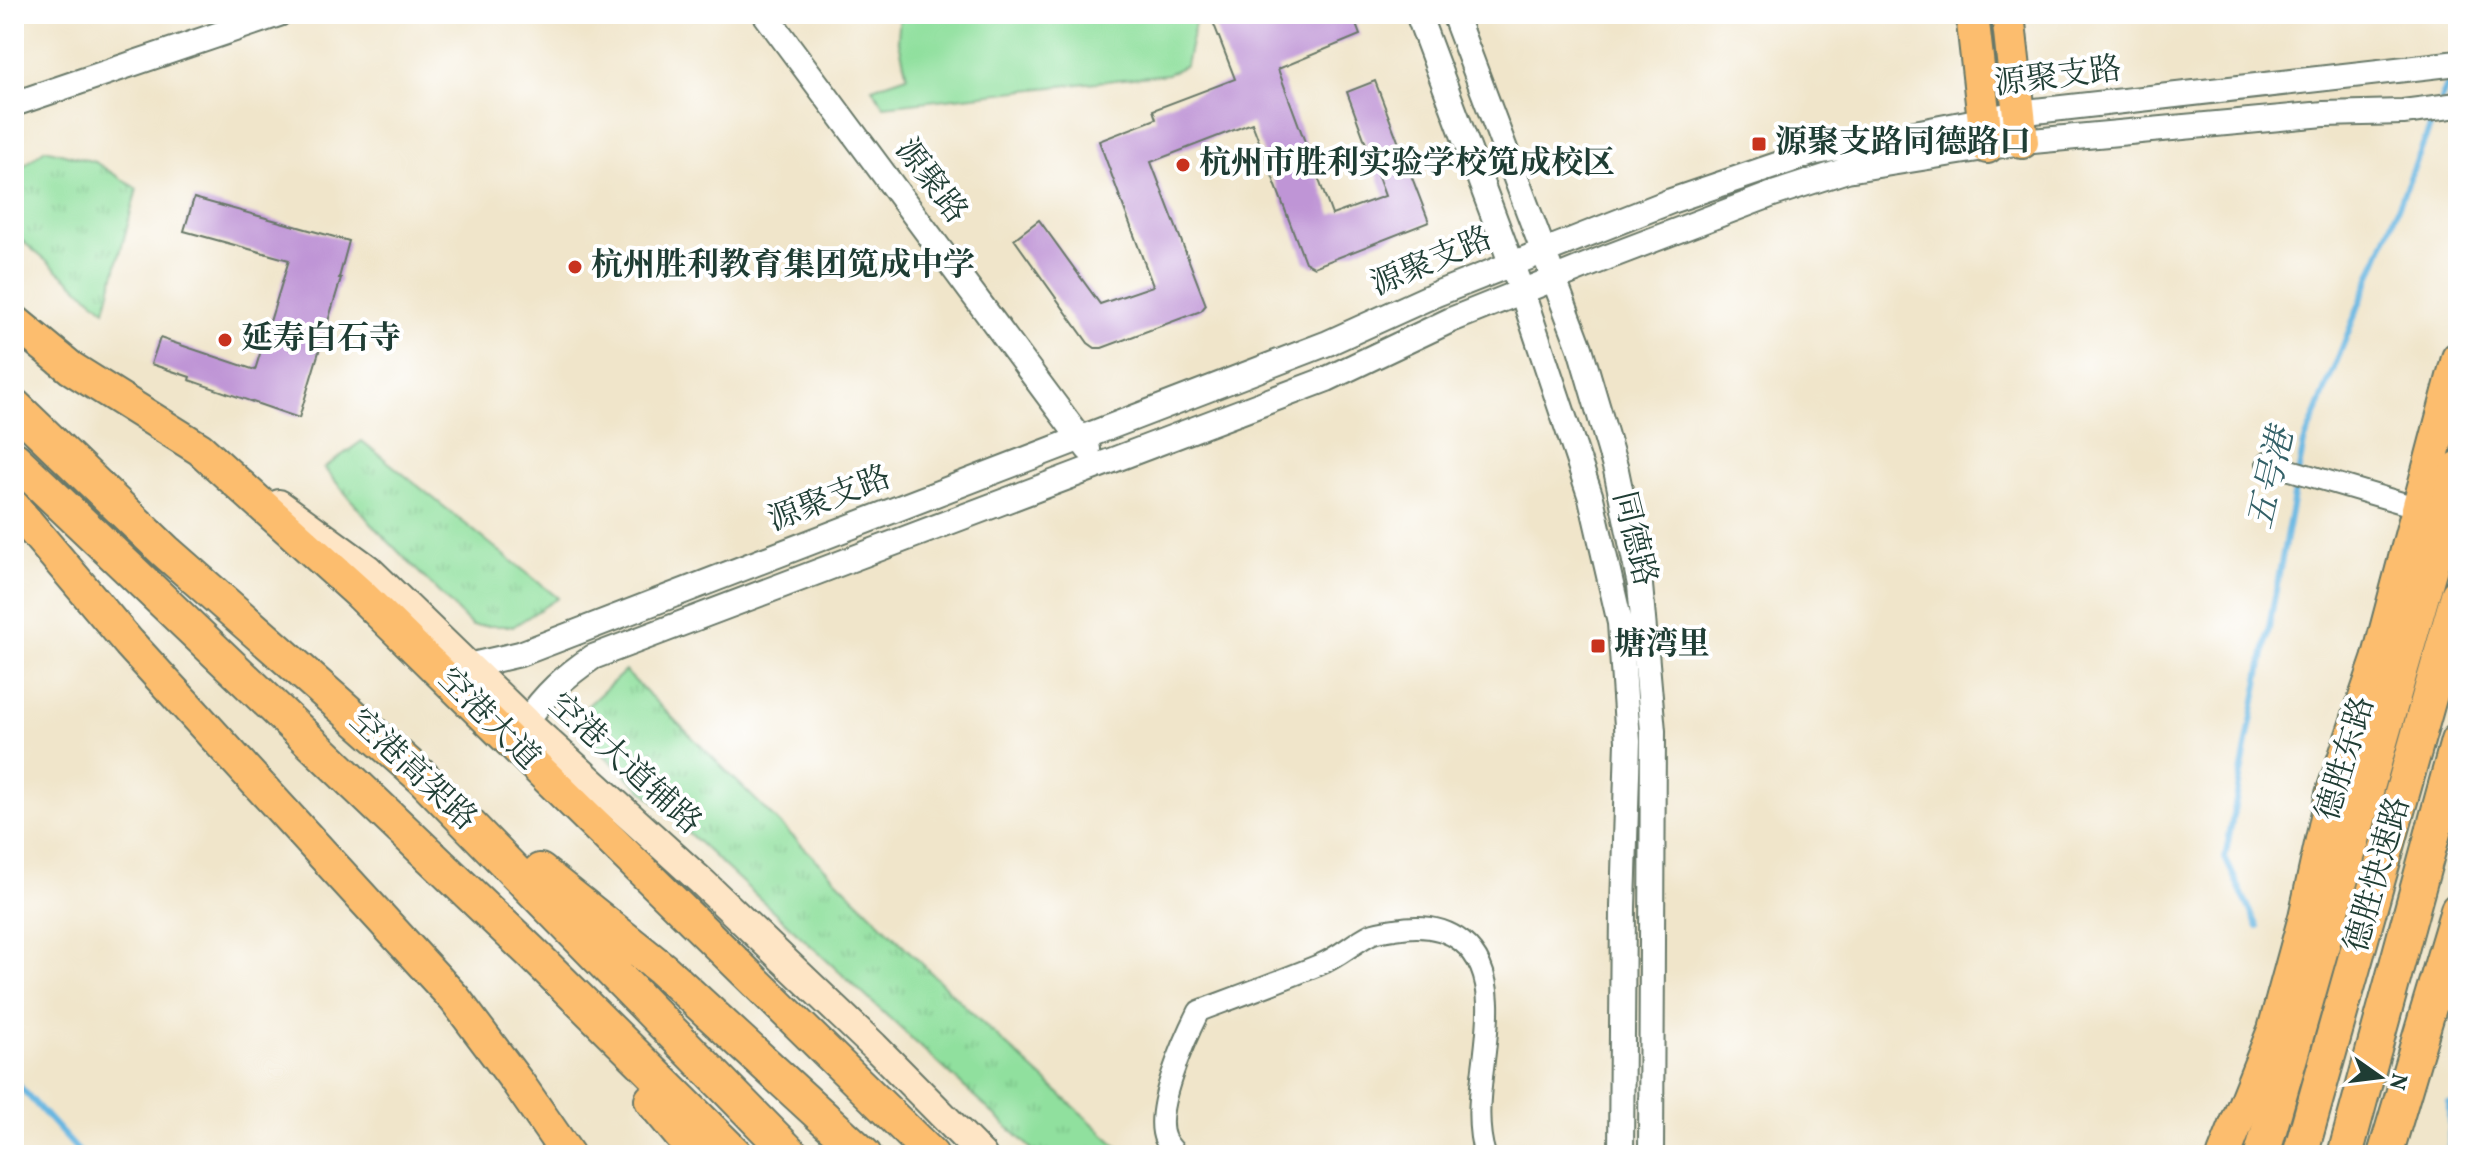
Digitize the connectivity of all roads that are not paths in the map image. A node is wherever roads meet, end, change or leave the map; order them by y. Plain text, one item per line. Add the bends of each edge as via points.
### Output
1 (279, 14) edge
2 (765, 14) edge
3 (1418, 14) edge
4 (1454, 14) edge
5 (1972, 14) edge
6 (2008, 14) edge
7 (2458, 63) edge
8 (14, 104) edge
9 (2458, 105) edge
10 (2020, 128) junction
11 (1985, 134) junction
12 (1544, 251) junction
13 (1512, 264) junction
14 (1554, 278) junction
15 (1522, 292) junction
16 (14, 321) edge
17 (2458, 358) edge
18 (14, 406) edge
19 (1080, 438) junction
20 (200, 449) junction
21 (14, 459) edge
22 (1100, 465) junction
23 (2276, 466) dead end
24 (2458, 469) edge
25 (14, 507) edge
26 (2419, 508) junction
27 (2458, 595) edge
28 (468, 666) junction
29 (526, 722) junction
30 (2458, 741) edge
31 (423, 778) junction
32 (2458, 910) edge
33 (533, 954) junction
34 (518, 1083) junction
35 (2388, 1147) edge
36 (558, 1155) edge
37 (568, 1155) edge
38 (698, 1155) edge
39 (736, 1155) edge
40 (792, 1155) edge
41 (864, 1155) edge
42 (932, 1155) edge
43 (982, 1155) edge
44 (1177, 1155) edge
45 (1485, 1155) edge
46 (1621, 1155) edge
47 (1651, 1155) edge
48 (2224, 1155) edge
49 (2262, 1155) edge
50 (2300, 1155) edge
51 (2345, 1155) edge

1 - 8 street
2 - 19 street, 源聚路
3 - 13 street, 同德路
4 - 12 street, 同德路
5 - 11 main road
6 - 10 main road
7 - 10 street, 源聚支路
9 - 10 street, 源聚支路 via 2403,112
10 - 11 street, 源聚支路
11 - 12 street, 源聚支路 via 1812,153
11 - 14 street, 源聚支路 via 1773,194
12 - 13 street, 源聚支路
12 - 14 street, 同德路
13 - 15 street, 同德路
13 - 19 street, 源聚支路 via 1328,343
14 - 15 street, 源聚支路
14 - 47 street, 同德路 via 1616,470 1640,585 1653,731
15 - 22 street, 源聚支路 via 1327,379
15 - 46 street, 同德路 via 1591,498 1620,623 1628,741
16 - 20 main road, 空港大道 via 71,368
17 - 26 main road, 德胜东路
18 - 31 highway, 空港高架路 via 165,551
19 - 22 street, 源聚路
19 - 28 street, 源聚支路 via 520,654
20 - 28 main road, 空港大道辅路 via 368,569
20 - 42 main road, 空港大道 via 359,593
21 - 33 highway, 空港高架路
22 - 29 street, 源聚支路 via 593,657 562,678
23 - 26 street
24 - 49 highway
25 - 34 main road via 129,643 455,999
26 - 48 main road, 德胜东路 via 2378,660 2332,794 2274,1030
27 - 50 highway, 德胜快速路
28 - 29 main road, 空港大道辅路
29 - 43 main road, 空港大道辅路 via 874,1046
30 - 51 highway, 德胜快速路
31 - 40 highway, 空港高架路
31 - 41 highway via 662,969
32 - 35 highway
33 - 38 highway
33 - 39 highway, 空港高架路
34 - 36 main road
34 - 37 main road
44 - 45 street via 1164,1138 1162,1120 1175,1062 1199,1011 1342,955 1373,933 1406,927 1435,927 1462,940 1480,962 1488,1002 1480,1109

